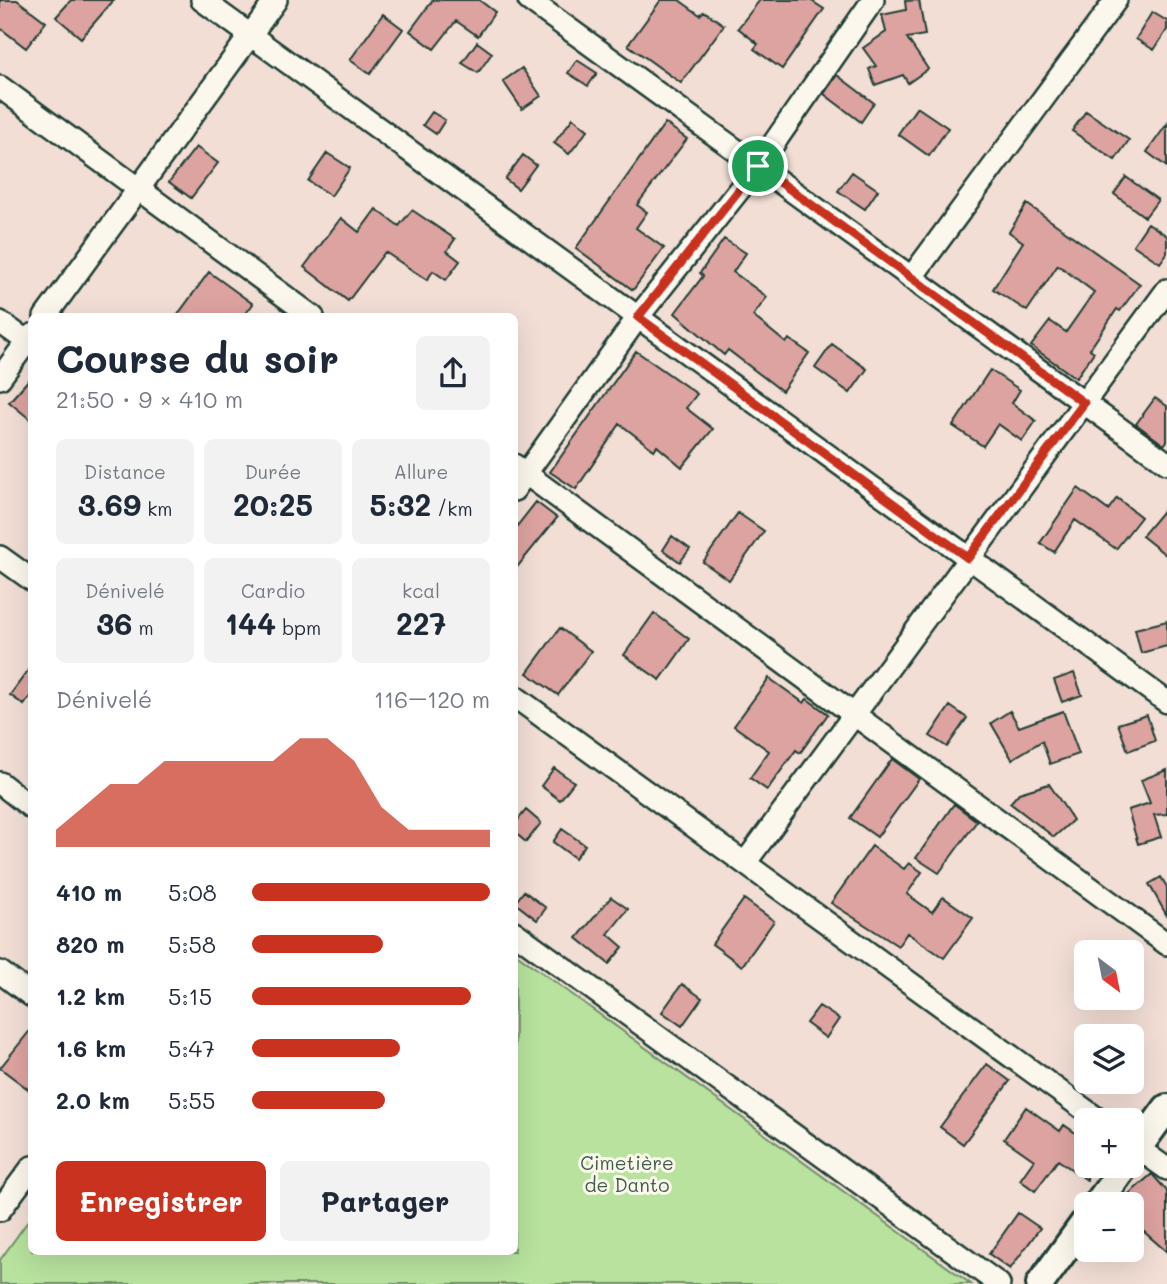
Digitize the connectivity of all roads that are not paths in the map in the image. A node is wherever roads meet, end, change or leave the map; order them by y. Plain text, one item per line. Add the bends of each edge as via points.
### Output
1 (202, 0) edge
2 (276, 0) edge
3 (529, 0) edge
4 (1116, 0) edge
5 (872, 1) edge
6 (250, 35) junction
7 (0, 87) edge
8 (758, 166) junction
9 (139, 189) junction
10 (911, 278) junction
11 (1167, 290) edge
12 (48, 313) edge
13 (308, 313) edge
14 (638, 317) junction
15 (0, 322) edge
16 (28, 339) edge
17 (28, 342) edge
18 (0, 377) edge
19 (1084, 403) junction
20 (1167, 463) edge
21 (518, 476) edge
22 (0, 557) edge
23 (968, 558) junction
24 (28, 577) edge
25 (518, 699) edge
26 (1167, 702) edge
27 (854, 714) junction
28 (0, 783) edge
29 (28, 805) edge
30 (745, 863) junction
31 (518, 935) edge
32 (1167, 944) edge
33 (0, 972) edge
34 (28, 993) edge
35 (1082, 1108) edge
36 (1167, 1108) edge
37 (1144, 1138) edge
38 (1144, 1158) edge
39 (1167, 1169) edge
40 (28, 1172) edge
41 (0, 1210) edge
42 (1074, 1237) edge
43 (999, 1284) edge
44 (1040, 1284) edge

1 - 6 street
2 - 6 street
3 - 8 street
4 - 10 street
5 - 8 street
6 - 9 street
6 - 14 street
7 - 9 street
8 - 10 street
8 - 14 street
9 - 12 street
9 - 13 street
10 - 19 street
11 - 19 street
14 - 21 street
14 - 23 street
15 - 16 street
17 - 18 street
19 - 20 street
19 - 23 street
21 - 27 street
22 - 24 street
23 - 26 street
23 - 27 street
25 - 30 street
27 - 30 street
27 - 32 street
28 - 29 street
30 - 35 street
31 - 43 street
33 - 34 street
36 - 37 street
38 - 39 street
40 - 41 street
42 - 44 street

